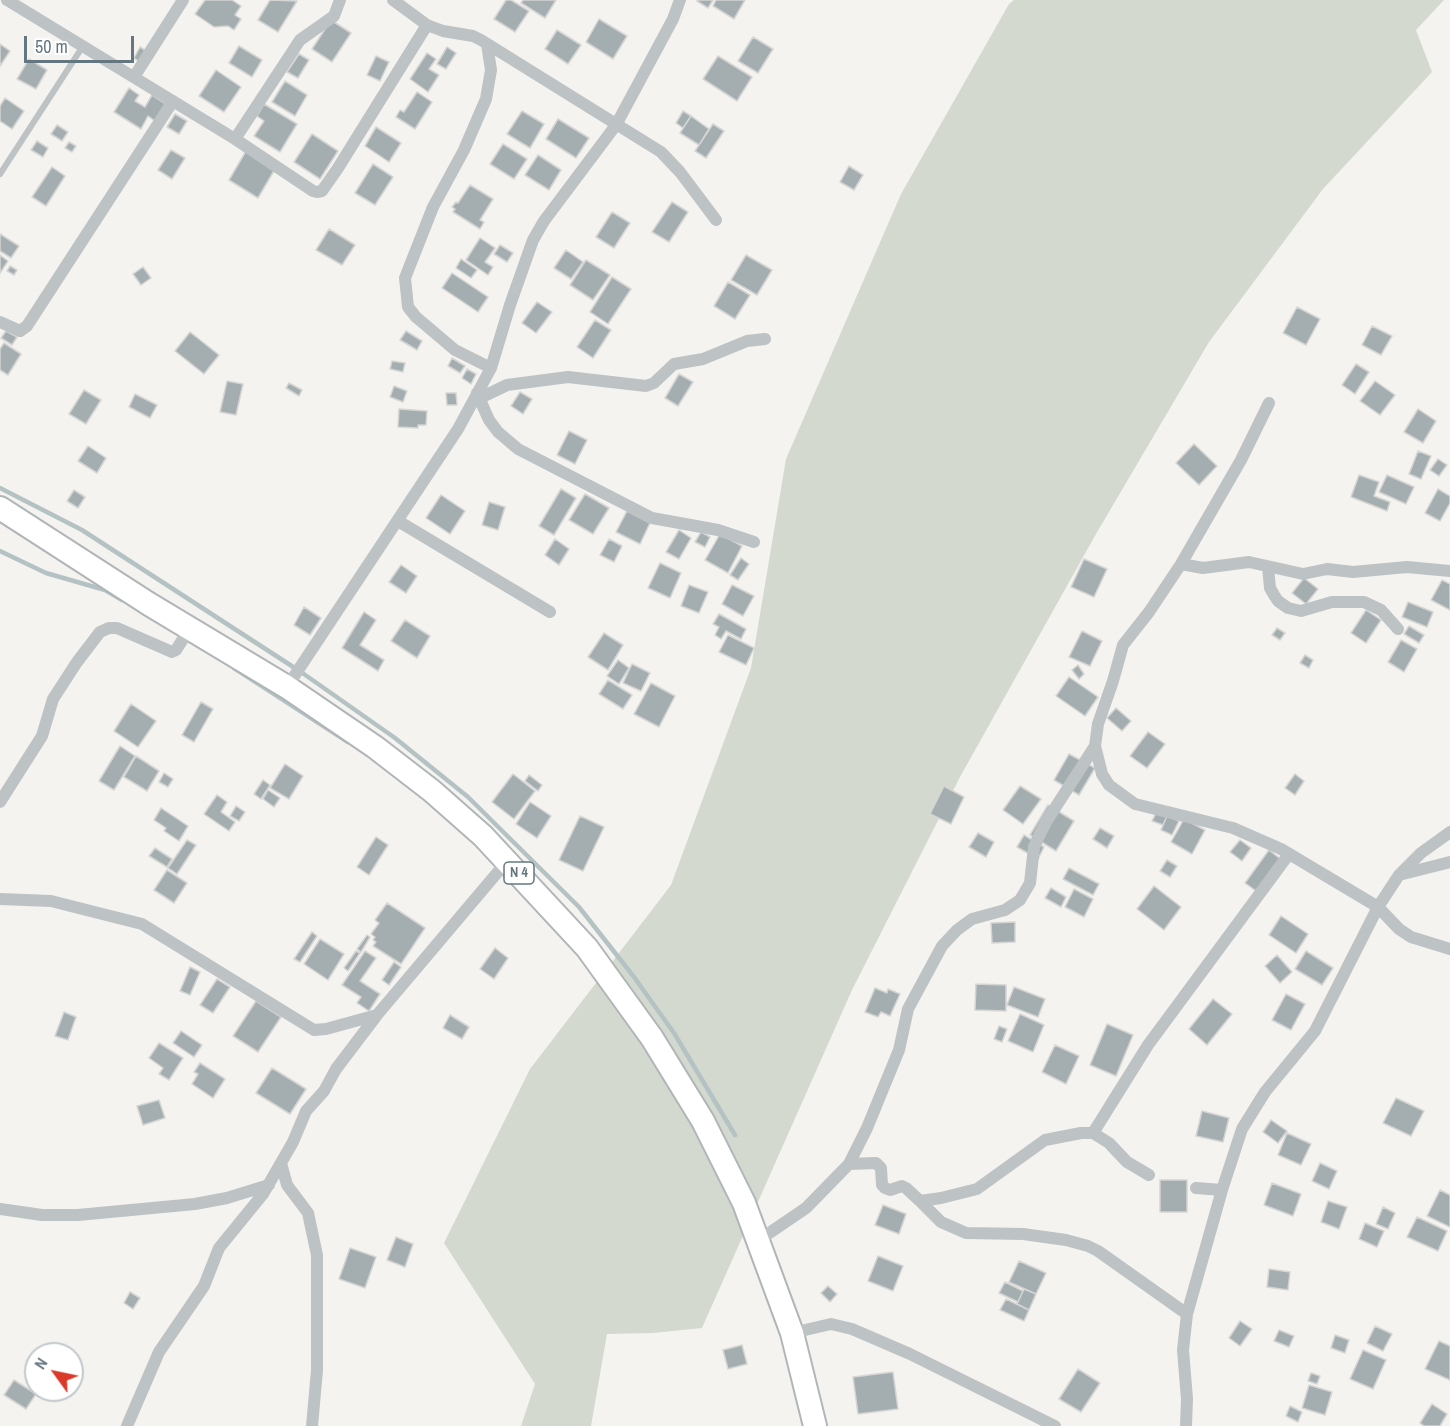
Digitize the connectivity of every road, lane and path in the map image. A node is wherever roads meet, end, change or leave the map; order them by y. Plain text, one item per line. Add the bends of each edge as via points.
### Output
1 (7, 0) edge
2 (183, 0) edge
3 (340, 0) edge
4 (393, 0) edge
5 (680, 0) edge
6 (427, 25) junction
7 (487, 44) junction
8 (83, 46) junction
9 (134, 77) junction
10 (173, 101) junction
11 (616, 125) junction
12 (235, 139) junction
13 (0, 174) edge
14 (716, 220) dead end
15 (0, 322) edge
16 (765, 339) dead end
17 (491, 368) junction
18 (479, 395) junction
19 (1269, 403) dead end
20 (0, 507) edge
21 (398, 521) junction
22 (754, 542) dead end
23 (1181, 564) junction
24 (1268, 567) junction
25 (1450, 571) edge
26 (550, 612) dead end
27 (190, 628) junction
28 (1398, 629) dead end
29 (287, 687) junction
30 (1095, 746) junction
31 (0, 802) edge
32 (1450, 832) edge
33 (1289, 854) junction
34 (508, 860) junction
35 (1450, 862) edge
36 (1400, 875) junction
37 (0, 898) edge
38 (1378, 907) junction
39 (1450, 949) edge
40 (377, 1015) junction
41 (1093, 1133) junction
42 (281, 1163) junction
43 (849, 1164) junction
44 (1149, 1175) dead end
45 (269, 1185) junction
46 (1196, 1188) dead end
47 (1222, 1190) junction
48 (920, 1201) junction
49 (0, 1209) edge
50 (759, 1240) junction
51 (1187, 1314) junction
52 (792, 1333) junction
53 (127, 1426) edge
54 (312, 1426) edge
55 (815, 1426) edge
56 (1055, 1426) edge
57 (1186, 1426) edge

1 - 8 street
2 - 9 street
3 - 12 street via 334,16 300,40
4 - 6 street
5 - 11 street
6 - 7 street via 473,36
6 - 12 street via 322,191 313,191
7 - 11 street
7 - 17 street via 491,70 486,99 464,150 432,207 405,278 408,307 416,317 454,350
8 - 9 street
8 - 13 lane
9 - 10 street
10 - 12 street
10 - 15 street via 27,326 20,331
11 - 14 street via 661,152
11 - 17 street via 532,240
16 - 18 street via 674,364 646,386 568,377 507,385
17 - 18 street
18 - 21 street
18 - 22 street via 498,432 519,448 652,518 718,530
19 - 23 street
20 - 27 highway, N 4
21 - 26 street
21 - 29 street
23 - 24 street via 1203,568 1249,562
23 - 30 street via 1123,645
24 - 25 street via 1304,574 1327,569 1353,572 1407,567
24 - 28 street via 1270,588 1288,608 1301,611 1332,602 1364,602 1382,610
27 - 29 highway, N 4
27 - 31 street via 172,652 117,628 100,632 54,699 42,736
29 - 34 highway, N 4 via 432,791
30 - 33 street via 1109,785 1135,804 1233,828
30 - 43 street via 1038,838 1030,883 1020,900 1005,910 972,919 942,946 906,1014 899,1050
32 - 36 street
33 - 38 street
33 - 41 street via 1148,1046
34 - 40 street
34 - 50 highway, N 4 via 587,948 652,1038 703,1121
35 - 36 street
36 - 38 street
37 - 40 street via 63,903 142,924 314,1030
38 - 39 street via 1411,937
38 - 47 street via 1315,1031 1252,1110
40 - 42 street via 306,1111
41 - 44 street
41 - 48 street via 1045,1140 977,1189
42 - 45 street
42 - 54 street via 287,1185 308,1213 317,1255 318,1360
43 - 48 street via 876,1163 881,1168 885,1188 902,1186
43 - 50 street via 806,1208
45 - 49 street via 195,1204 78,1215
45 - 53 street via 217,1252 204,1286 159,1352
46 - 47 street
47 - 51 street
48 - 51 street via 941,1222 966,1233 1023,1234 1088,1246
50 - 52 highway, N 4
51 - 57 street via 1183,1350
52 - 55 highway, N 4
52 - 56 street via 831,1324 852,1329

